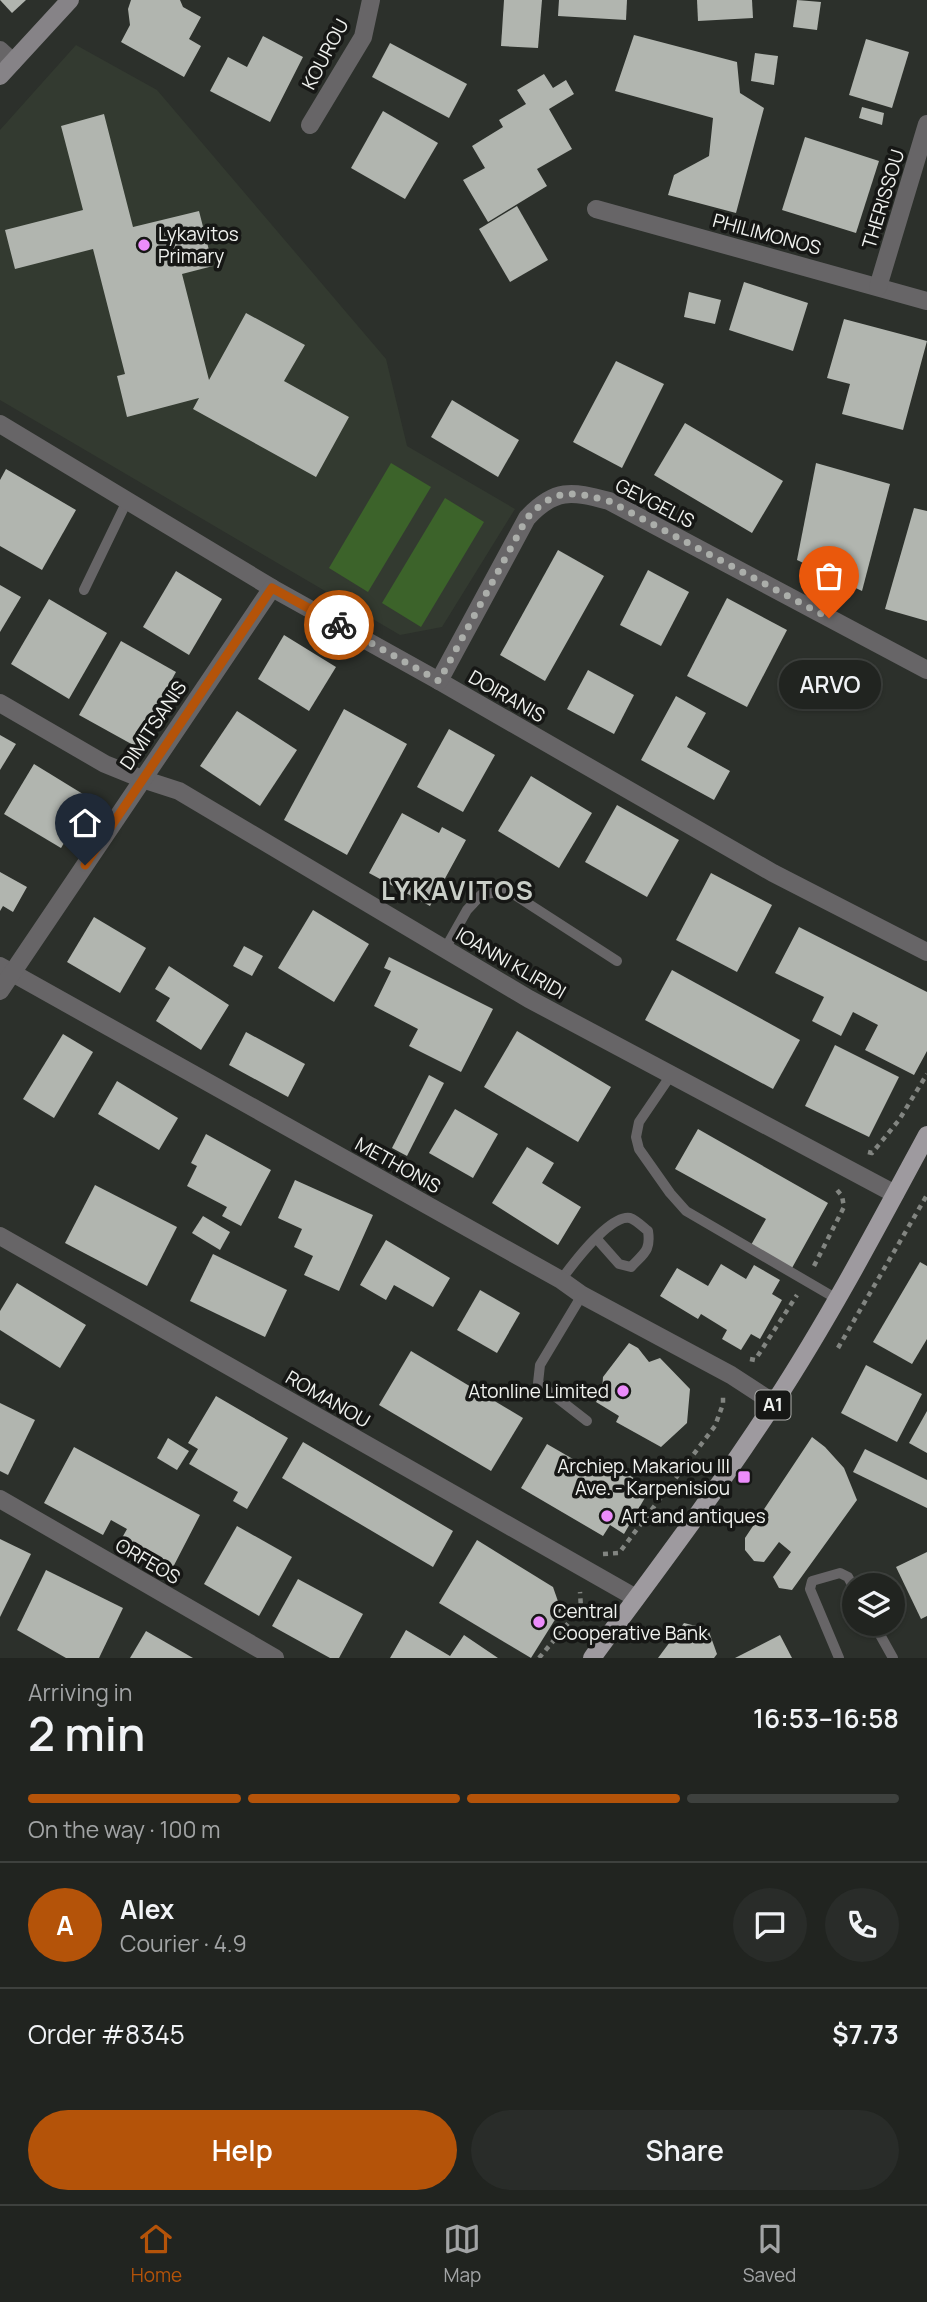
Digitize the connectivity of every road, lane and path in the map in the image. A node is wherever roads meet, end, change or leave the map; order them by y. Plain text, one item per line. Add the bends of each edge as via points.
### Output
1 (71, 0) edge
2 (371, 0) edge
3 (6, 56) edge
4 (0, 76) edge
5 (927, 124) edge
6 (310, 125) dead end
7 (596, 209) dead end
8 (878, 287) junction
9 (927, 301) edge
10 (0, 424) edge
11 (127, 501) junction
12 (272, 588) junction
13 (84, 590) dead end
14 (927, 670) edge
15 (439, 681) junction
16 (0, 703) edge
17 (142, 779) junction
18 (445, 950) junction
19 (927, 952) edge
20 (617, 961) dead end
21 (7, 969) edge
22 (0, 991) edge
23 (927, 1074) edge
24 (671, 1075) junction
25 (927, 1136) edge
26 (841, 1164) junction
27 (895, 1194) junction
28 (0, 1236) edge
29 (596, 1238) junction
30 (561, 1280) junction
31 (806, 1281) junction
32 (582, 1295) junction
33 (836, 1299) junction
34 (730, 1375) junction
35 (774, 1403) junction
36 (587, 1421) dead end
37 (0, 1499) edge
38 (651, 1513) dead end
39 (842, 1574) edge
40 (636, 1598) junction
41 (881, 1636) edge
42 (275, 1658) edge
43 (592, 1658) edge
44 (839, 1658) edge
45 (894, 1658) edge

1 - 3 street
2 - 6 street, KOUROU via 363,37
3 - 4 street
5 - 8 street, THERISSOU
7 - 8 street, PHILIMONOS
8 - 9 street, PHILIMONOS
10 - 11 street, DOIRANIS
11 - 12 street, DOIRANIS
11 - 13 lane
12 - 15 street, DOIRANIS
12 - 17 street, DIMITSANIS
14 - 15 street, GEVGELIS via 609,501 561,494 541,502 527,518
15 - 19 street, DOIRANIS via 774,873
16 - 17 street, IOANNI KLIRIDI via 105,764
17 - 18 street, IOANNI KLIRIDI via 179,791
17 - 21 street, DIMITSANIS
18 - 20 lane via 481,895 507,890
18 - 24 street, IOANNI KLIRIDI
21 - 22 street, DIMITSANIS
21 - 30 street, METHONIS
23 - 26 path via 873,1153 849,1151
24 - 26 street, IOANNI KLIRIDI
24 - 31 lane via 639,1122 639,1149 686,1211
25 - 27 main road, A1
26 - 27 street, IOANNI KLIRIDI
26 - 31 path via 831,1181 844,1207
27 - 33 main road, A1
28 - 40 street, ROMANOU
29 - 29 lane via 619,1219 631,1218 648,1231 650,1243 631,1267 619,1264
29 - 30 lane
30 - 32 street, METHONIS
31 - 33 lane
31 - 34 path via 755,1360 743,1358
32 - 34 street, METHONIS
32 - 36 lane via 540,1365 538,1383
33 - 35 main road, A1
34 - 35 street, METHONIS
34 - 38 path via 722,1389 723,1404 715,1426
35 - 40 main road, A1
37 - 42 street, ORFEOS
39 - 44 lane via 810,1585
40 - 43 main road, A1
41 - 45 lane

